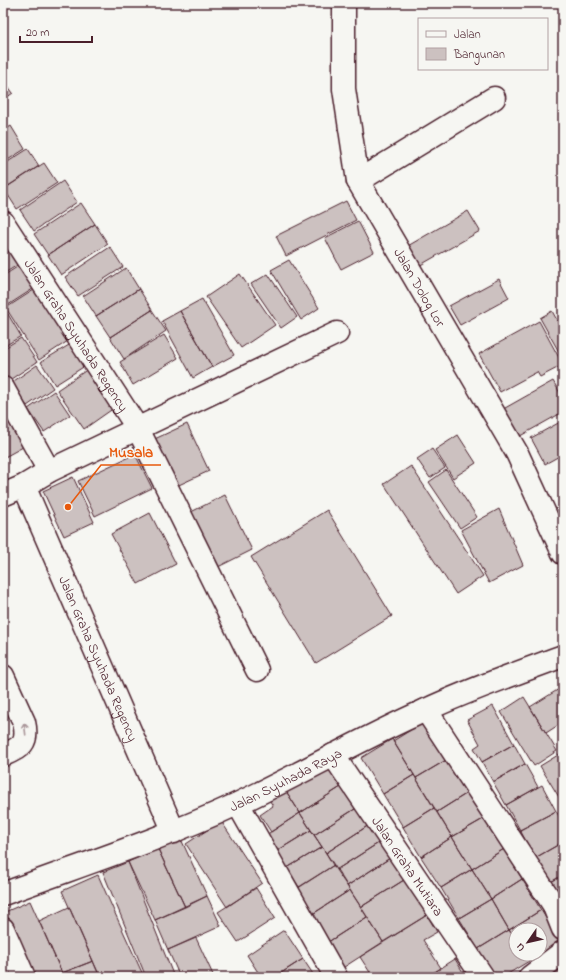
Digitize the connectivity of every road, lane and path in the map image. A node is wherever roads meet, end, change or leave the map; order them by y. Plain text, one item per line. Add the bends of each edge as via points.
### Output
1 (344, 3) edge
2 (494, 98) dead end
3 (358, 180) junction
4 (3, 222) edge
5 (337, 333) dead end
6 (3, 388) edge
7 (138, 429) junction
8 (49, 471) junction
9 (24, 486) junction
10 (3, 495) edge
11 (563, 553) edge
12 (563, 656) edge
13 (257, 670) dead end
14 (3, 676) edge
15 (426, 710) junction
16 (3, 755) edge
17 (333, 755) junction
18 (238, 804) junction
19 (174, 832) junction
20 (3, 894) edge
21 (3, 929) edge
22 (563, 929) edge
23 (563, 952) edge
24 (24, 977) edge
25 (336, 977) edge
26 (483, 977) edge
27 (530, 977) edge

1 - 3 street, Jalan Dolog Lor via 344,89
2 - 3 street
3 - 11 street, Jalan Dolog Lor via 517,453
4 - 7 street, Jalan Graha Syuhada Regency
5 - 7 street
6 - 8 street
7 - 8 street
7 - 13 street, Jalan Graha Syuhada Regency
8 - 9 street
9 - 10 street
9 - 19 street, Jalan Graha Syuhada Regency
12 - 15 street, Jalan Syuhada Raya
16 -> 14 street via 20,748 26,730
15 - 17 street, Jalan Syuhada Raya
15 - 22 street via 553,904
17 - 18 street, Jalan Syuhada Raya
17 - 26 street, Jalan Graha Mutiara
18 - 19 street, Jalan Syuhada Raya
18 - 25 street
19 - 20 street, Jalan Syuhada Raya
21 - 24 street
23 - 27 street

